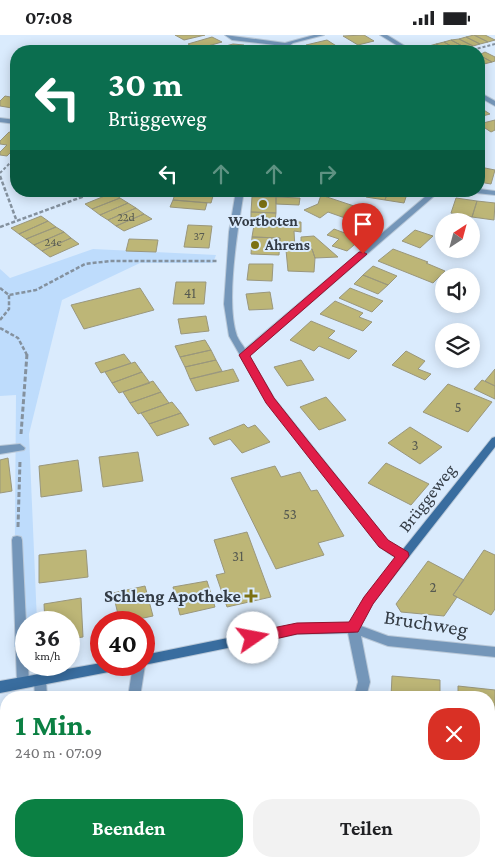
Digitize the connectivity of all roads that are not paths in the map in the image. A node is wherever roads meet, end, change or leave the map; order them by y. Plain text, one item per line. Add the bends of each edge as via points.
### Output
1 (228, 35) edge
2 (321, 35) edge
3 (384, 35) edge
4 (269, 45) edge
5 (293, 45) edge
6 (400, 45) edge
7 (239, 197) edge
8 (430, 197) edge
9 (244, 355) junction
10 (495, 440) edge
11 (20, 448) road end
12 (0, 450) edge
13 (17, 539) road end
14 (403, 556) junction
15 (353, 628) junction
16 (495, 652) edge
17 (155, 658) edge
18 (90, 671) edge
19 (137, 676) edge
20 (40, 680) junction
21 (23, 683) junction
22 (0, 687) edge
23 (41, 691) edge
24 (135, 691) edge
25 (362, 691) edge

1 - 4 street
2 - 5 street
3 - 6 street
7 - 9 street via 228,304 233,336
8 - 9 street
9 - 14 street via 270,400 304,443 384,543
10 - 14 street, Brüggeweg
11 - 12 street
13 - 21 street
14 - 15 street, Brüggeweg via 368,601
15 - 16 street, Bruchweg via 388,641
15 - 17 street via 297,629
15 - 25 street via 364,683
18 - 20 street
19 - 24 street
20 - 21 street
20 - 23 street
21 - 22 street

